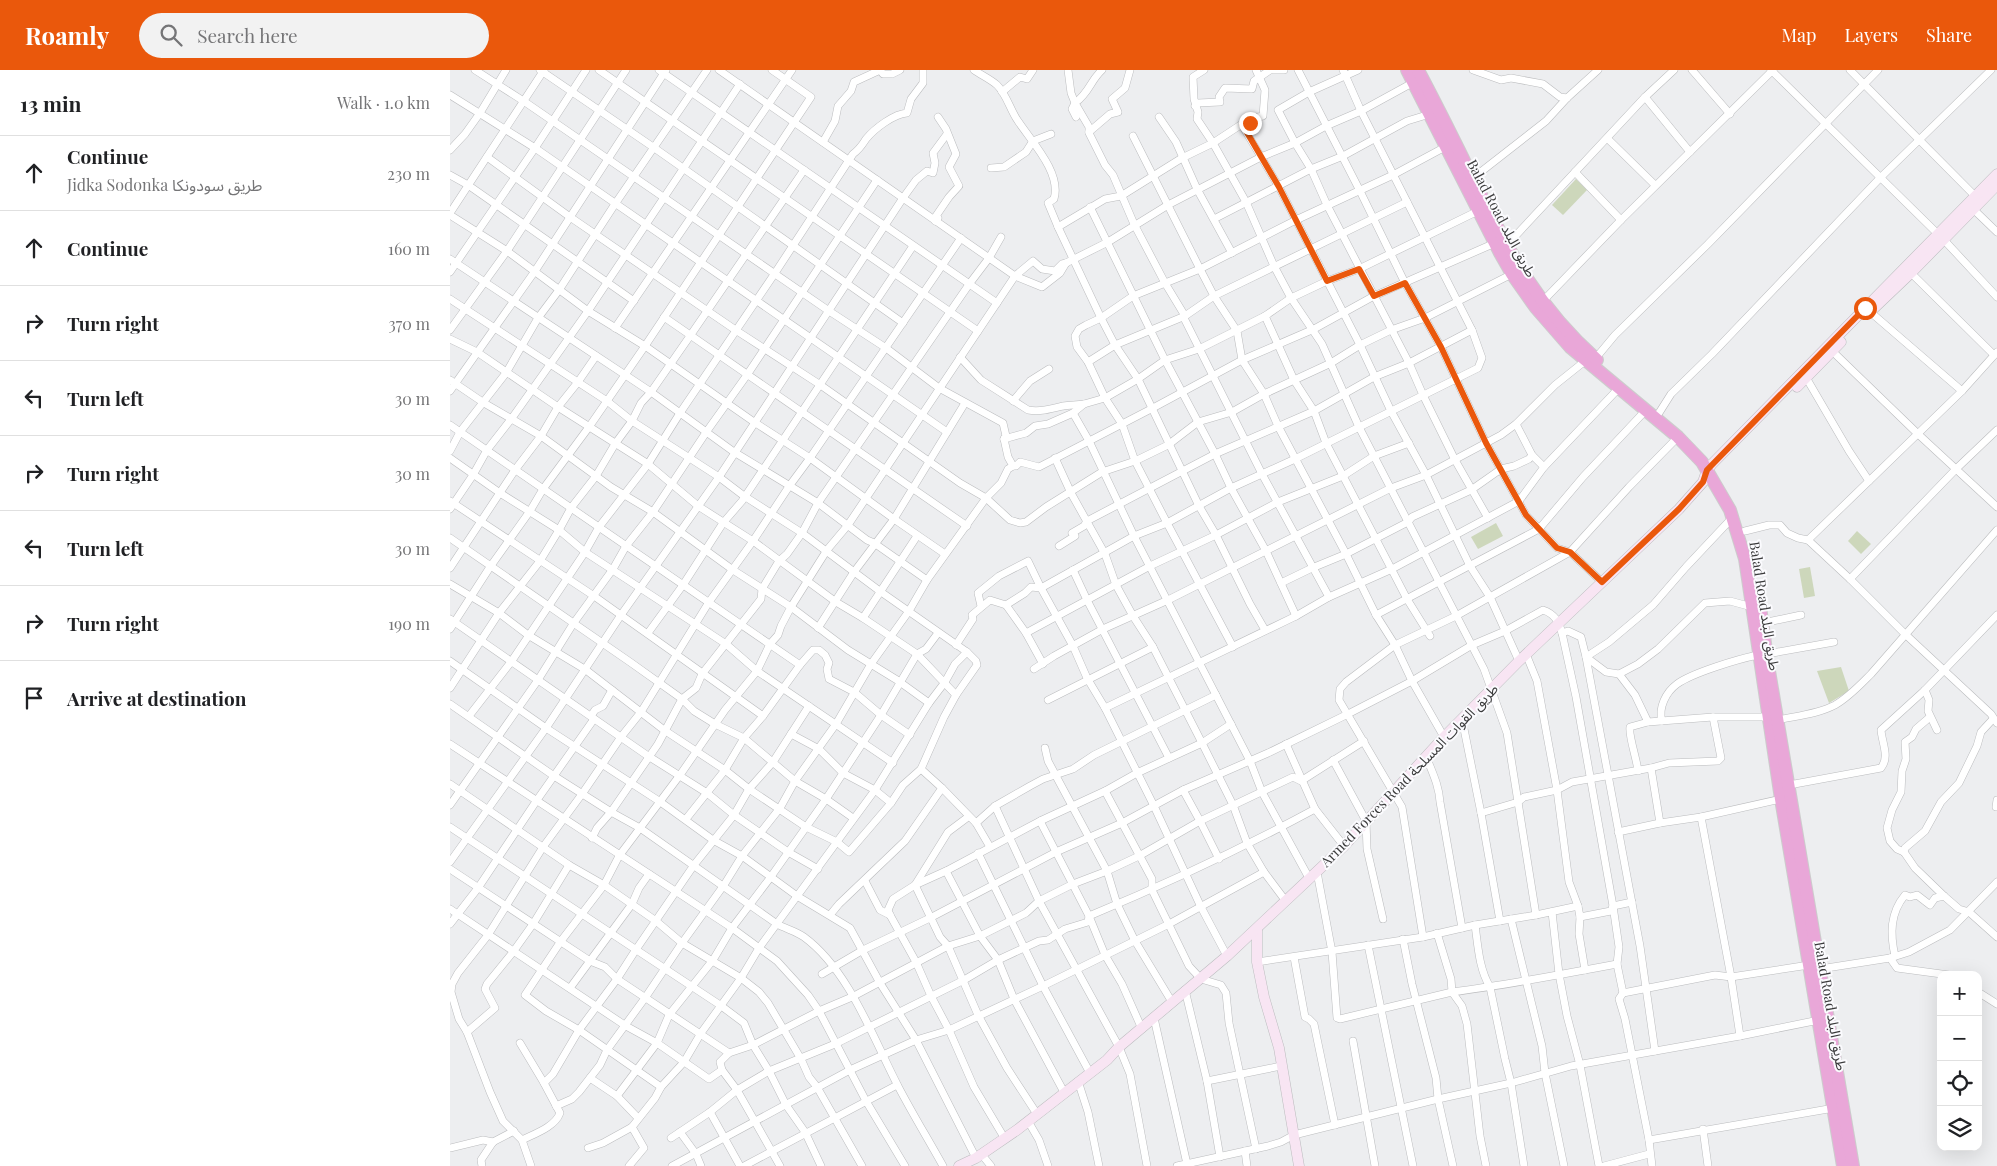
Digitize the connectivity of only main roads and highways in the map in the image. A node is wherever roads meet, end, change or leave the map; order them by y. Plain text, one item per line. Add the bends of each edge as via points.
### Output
1 (1407, 70) edge
2 (1416, 76) edge
3 (1501, 245) junction
4 (1590, 360) junction
5 (1710, 472) junction
6 (1762, 655) junction
7 (1773, 718) junction
8 (1814, 967) junction
9 (1843, 1166) edge
10 (1853, 1166) edge

1 - 2 highway, Balad Road طريق البلد
2 - 3 highway, Balad Road طريق البلد via 1473,178
2 - 3 highway, Balad Road طريق البلد via 1430,114 1478,211
3 - 4 highway, Balad Road طريق البلد
3 - 4 highway, Balad Road طريق البلد via 1512,274 1546,321 1570,347
4 - 5 highway, Balad Road طريق البلد via 1618,389 1678,437
4 - 5 highway, Balad Road طريق البلد via 1683,433 1708,457
5 - 6 highway, Balad Road طريق البلد via 1733,517
5 - 6 highway, Balad Road طريق البلد via 1736,506 1745,531 1763,623
6 - 7 highway, Balad Road طريق البلد
7 - 8 highway, Balad Road طريق البلد via 1781,799
7 - 8 highway, Balad Road طريق البلد via 1789,784
8 - 9 highway, Balad Road طريق البلد via 1819,1020
8 - 10 highway, Balad Road طريق البلد

